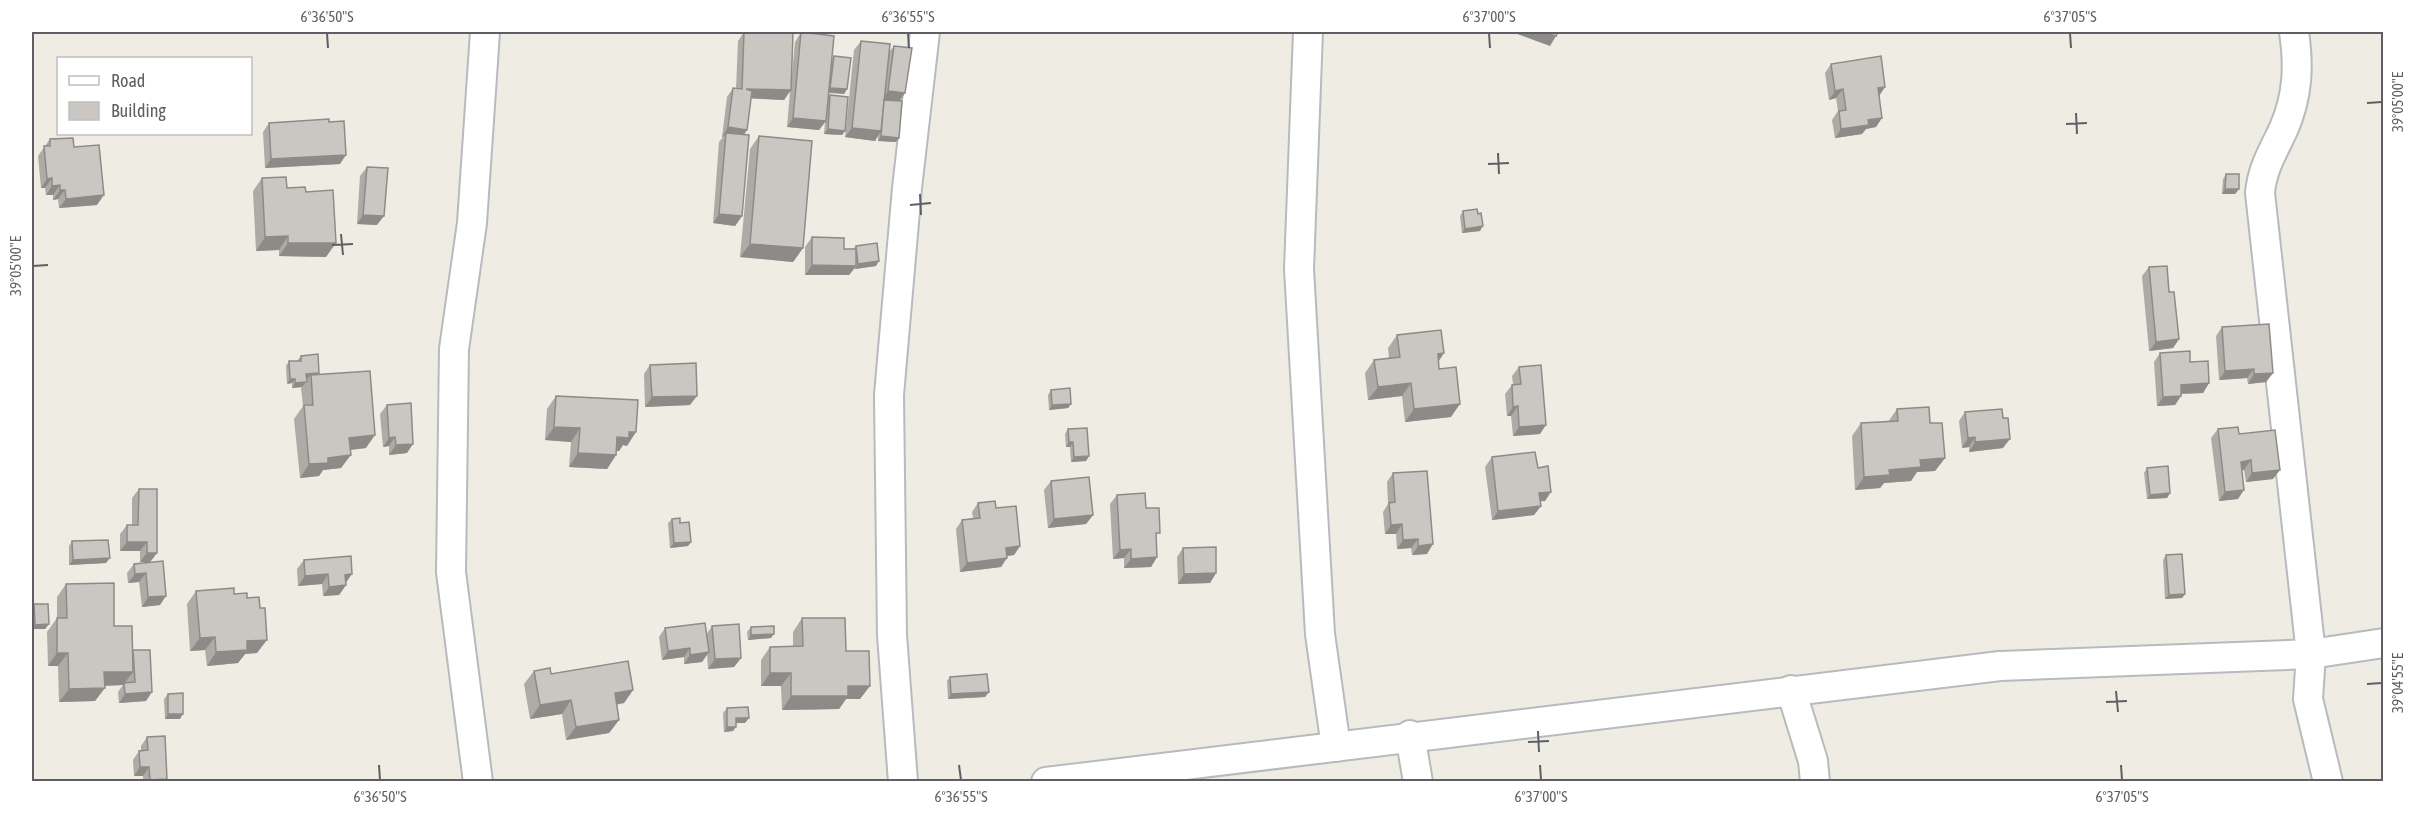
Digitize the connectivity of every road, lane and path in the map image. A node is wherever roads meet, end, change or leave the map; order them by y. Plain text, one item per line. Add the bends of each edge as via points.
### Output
1 (485, 32) edge
2 (925, 32) edge
3 (1308, 32) edge
4 (2294, 32) edge
5 (2384, 644) edge
6 (2311, 654) junction
7 (1791, 690) junction
8 (1410, 735) junction
9 (1336, 747) junction
10 (478, 782) edge
11 (903, 782) edge
12 (1046, 782) edge
13 (1418, 782) edge
14 (1815, 782) edge
15 (2328, 782) edge

1 - 10 street via 472,223 454,349 451,572
2 - 11 street via 888,395 892,635
3 - 9 street via 1299,269 1320,634
4 - 6 street via 2298,77 2287,121 2264,169 2260,193
5 - 6 street
6 - 7 street via 2000,666
6 - 15 street via 2308,699
7 - 8 street
7 - 14 street via 1813,761
8 - 9 street
8 - 13 street
9 - 12 street

